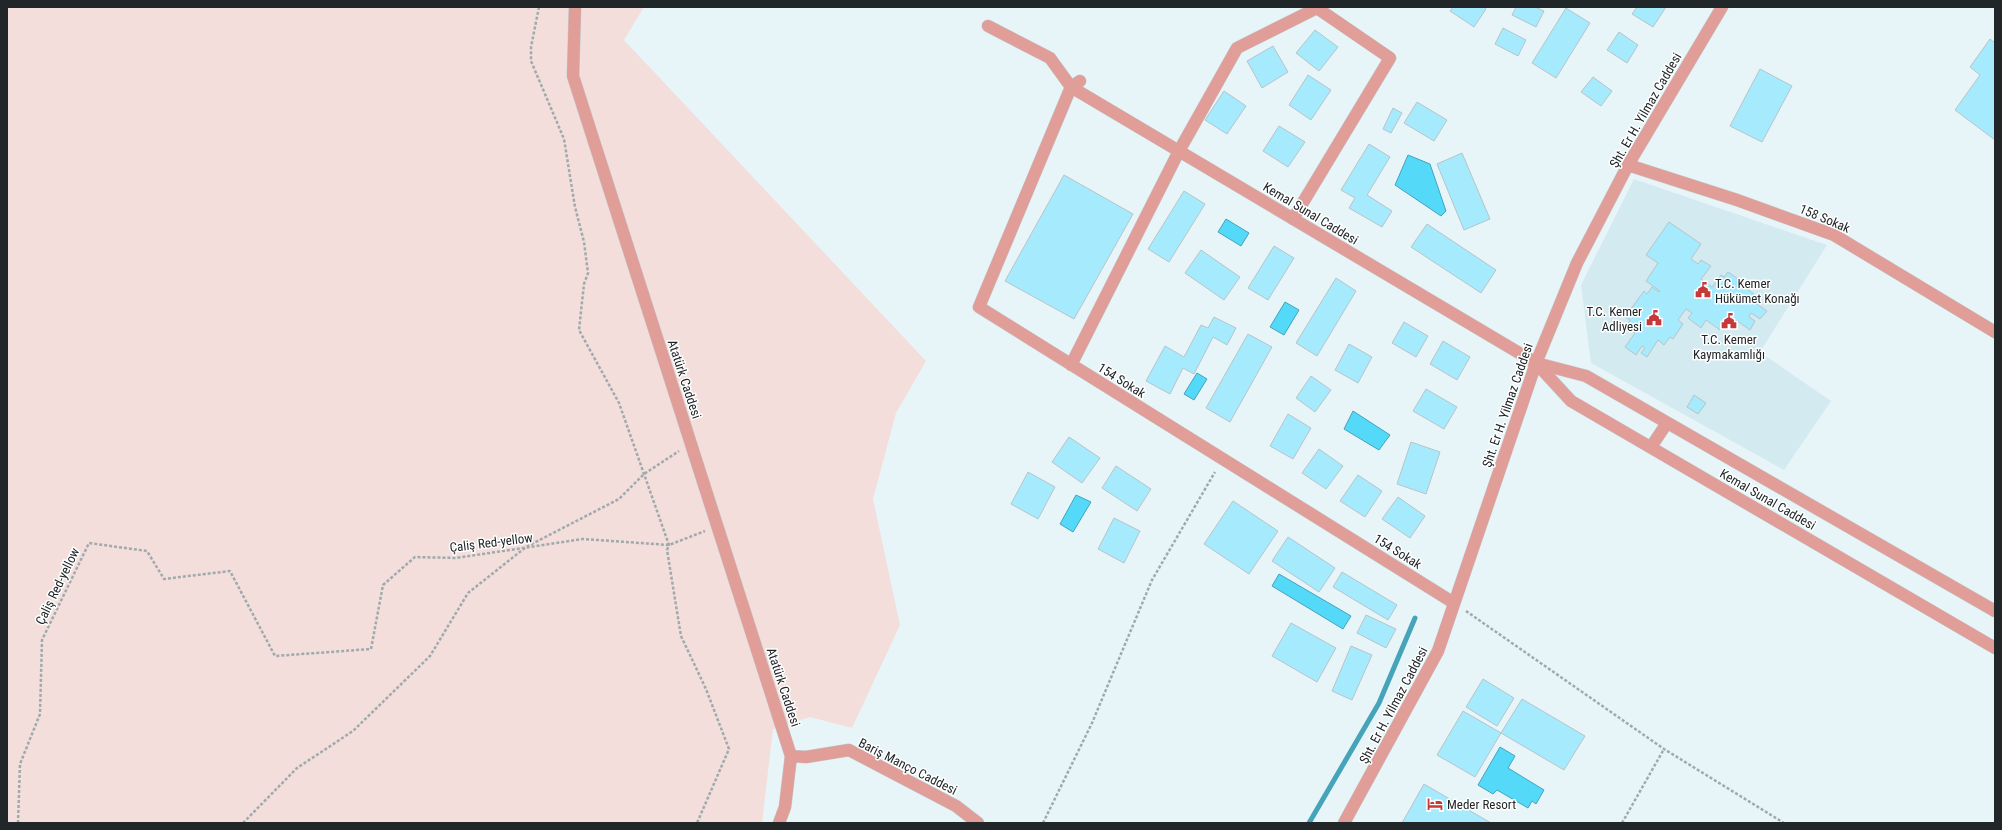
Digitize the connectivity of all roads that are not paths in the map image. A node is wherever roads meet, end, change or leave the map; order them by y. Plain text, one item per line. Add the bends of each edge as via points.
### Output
1 (575, 7) edge
2 (1722, 7) edge
3 (988, 26) dead end
4 (1075, 84) junction
5 (1179, 151) junction
6 (1628, 165) junction
7 (1293, 218) junction
8 (1995, 332) edge
9 (1536, 363) junction
10 (1071, 365) junction
11 (1667, 423) junction
12 (1651, 447) junction
13 (1454, 603) junction
14 (1995, 611) edge
15 (1995, 648) edge
16 (792, 756) junction
17 (779, 823) edge
18 (978, 823) edge
19 (1344, 823) edge

1 - 16 street, Atatürk Caddesi via 573,76
2 - 6 street, Şht. Er H. Yilmaz Caddesi
3 - 4 street via 1050,58
4 - 5 street, Kemal Sunal Caddesi
4 - 10 street, 154 Sokak via 979,307
5 - 7 street, Kemal Sunal Caddesi
5 - 7 street via 1237,48 1317,8 1390,58
5 - 10 street
6 - 8 street, 158 Sokak via 1834,235
6 - 9 street, Şht. Er H. Yilmaz Caddesi via 1577,263
7 - 9 street, Kemal Sunal Caddesi
9 - 11 street, Kemal Sunal Caddesi via 1586,376
9 - 12 street, Kemal Sunal Caddesi via 1571,401
9 - 13 street, Şht. Er H. Yilmaz Caddesi
10 - 13 street, 154 Sokak
11 - 12 street
11 - 14 street, Kemal Sunal Caddesi
12 - 15 street, Kemal Sunal Caddesi
13 - 19 street, Şht. Er H. Yilmaz Caddesi via 1438,651
16 - 17 street via 785,807
16 - 18 street, Bariş Manço Caddesi via 806,757 849,750 956,806

